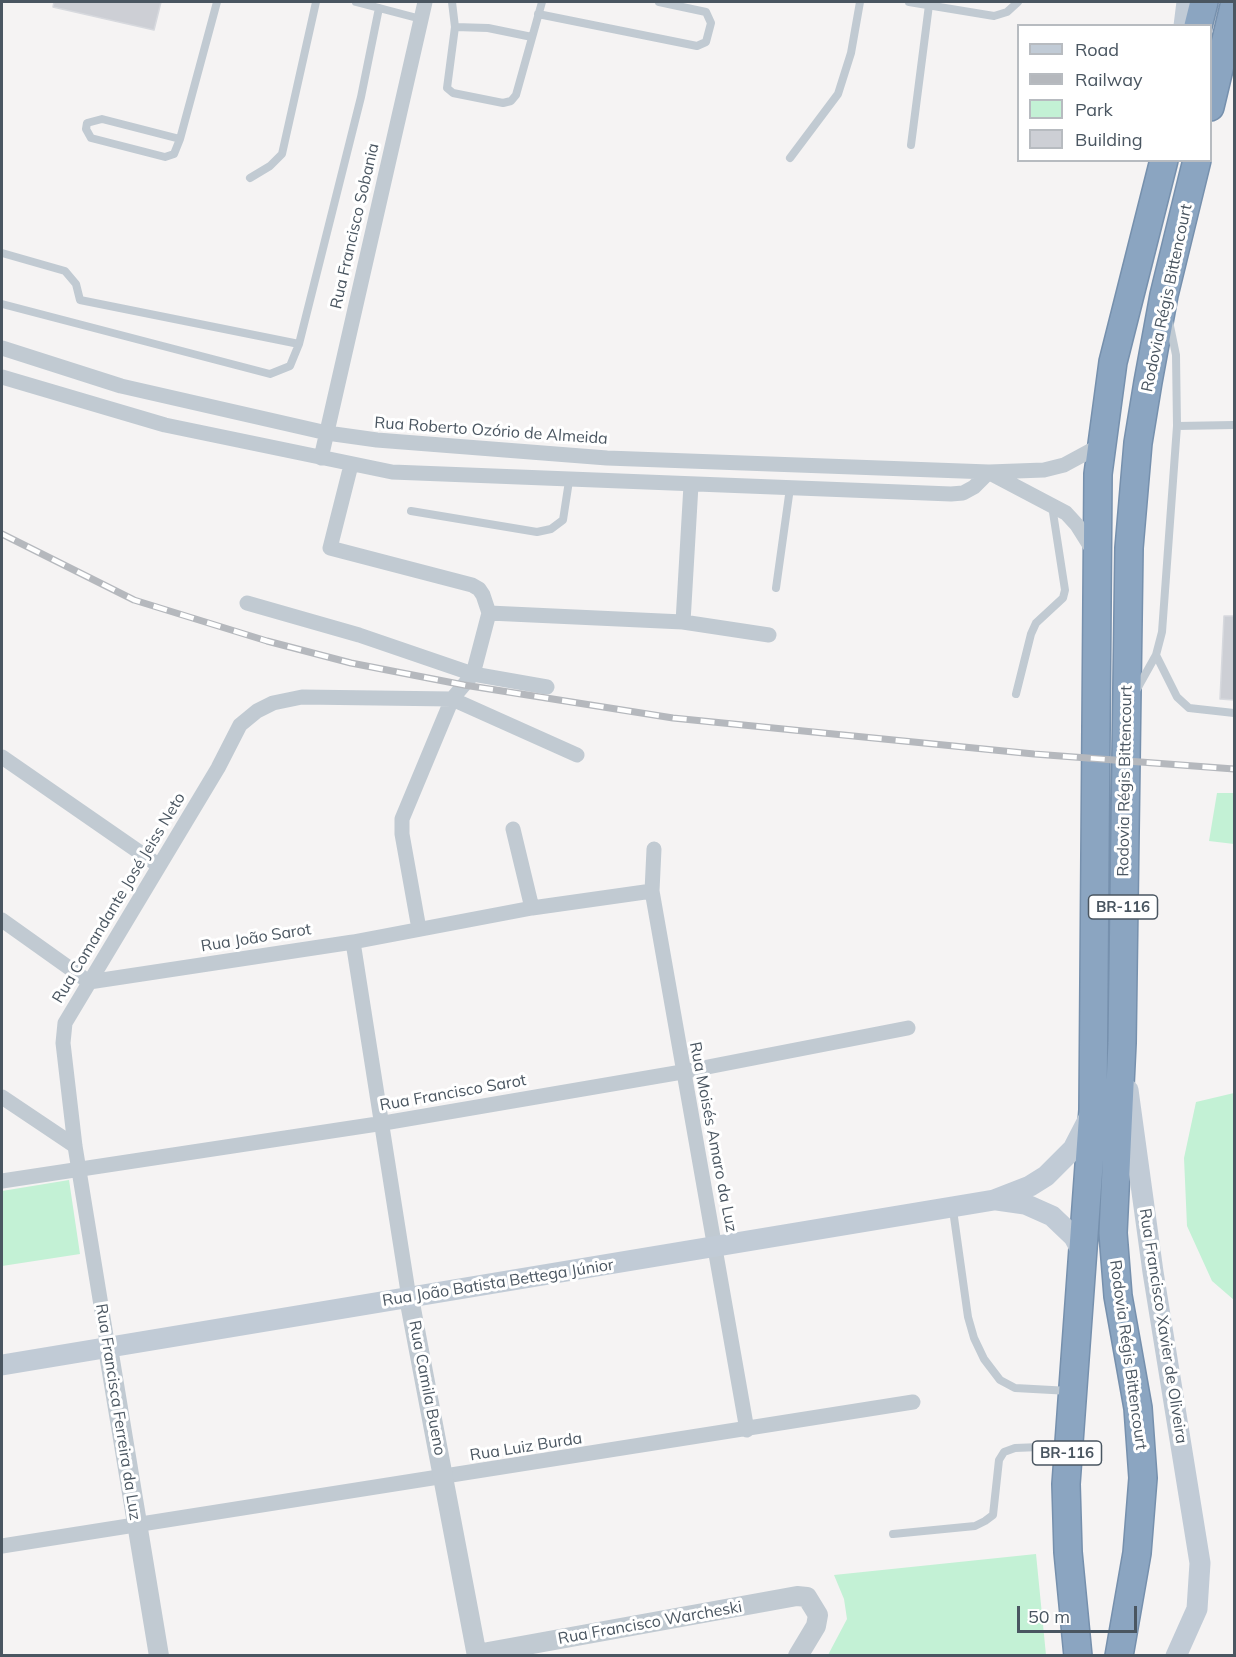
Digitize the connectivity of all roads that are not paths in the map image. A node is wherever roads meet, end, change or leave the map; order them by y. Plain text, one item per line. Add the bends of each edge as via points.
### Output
1 (217, 2) edge
2 (316, 2) edge
3 (356, 2) edge
4 (424, 2) edge
5 (452, 2) edge
6 (542, 2) edge
7 (658, 2) edge
8 (860, 2) edge
9 (909, 2) edge
10 (1018, 2) edge
11 (1187, 2) edge
12 (1204, 2) edge
13 (929, 5) junction
14 (1234, 6) edge
15 (379, 8) junction
16 (538, 14) junction
17 (421, 19) junction
18 (1184, 24) edge
19 (1198, 24) edge
20 (1234, 26) edge
21 (455, 27) junction
22 (532, 37) junction
23 (1214, 94) edge
24 (180, 139) junction
25 (911, 145) dead end
26 (790, 158) dead end
27 (1163, 162) edge
28 (1197, 162) edge
29 (250, 178) dead end
30 (2, 253) edge
31 (1164, 295) junction
32 (2, 304) edge
33 (299, 344) junction
34 (2, 348) edge
35 (2, 377) edge
36 (96, 379) junction
37 (89, 404) junction
38 (264, 419) junction
39 (1234, 425) edge
40 (1177, 426) junction
41 (327, 433) junction
42 (258, 444) junction
43 (1101, 445) junction
44 (571, 455) junction
45 (321, 458) junction
46 (351, 465) junction
47 (793, 465) junction
48 (989, 472) junction
49 (569, 481) junction
50 (691, 486) junction
51 (790, 488) junction
52 (1052, 504) junction
53 (411, 511) dead end
54 (1096, 556) junction
55 (776, 588) dead end
56 (248, 603) dead end
57 (489, 613) junction
58 (683, 622) junction
59 (769, 635) dead end
60 (1156, 655) junction
61 (473, 674) junction
62 (547, 687) dead end
63 (1016, 694) dead end
64 (452, 699) junction
65 (1126, 709) junction
66 (1234, 713) edge
67 (577, 755) dead end
68 (2, 757) edge
69 (513, 829) dead end
70 (654, 849) dead end
71 (158, 865) junction
72 (651, 891) junction
73 (532, 908) junction
74 (2, 920) edge
75 (419, 929) junction
76 (353, 942) junction
77 (89, 982) junction
78 (908, 1028) dead end
79 (1122, 1043) junction
80 (682, 1071) junction
81 (2, 1097) edge
82 (1093, 1110) junction
83 (384, 1123) junction
84 (75, 1146) junction
85 (80, 1168) junction
86 (2, 1181) edge
87 (994, 1200) junction
88 (953, 1207) junction
89 (715, 1247) junction
90 (1081, 1250) junction
91 (410, 1298) junction
92 (108, 1348) junction
93 (2, 1365) edge
94 (1071, 1391) junction
95 (913, 1402) dead end
96 (747, 1430) junction
97 (1067, 1446) junction
98 (444, 1478) junction
99 (136, 1525) junction
100 (893, 1534) dead end
101 (2, 1546) edge
102 (474, 1655) edge
103 (159, 1656) edge
104 (798, 1656) edge
105 (1078, 1656) edge
106 (1119, 1656) edge
107 (1176, 1656) edge

1 - 24 lane
2 - 29 lane via 282,154
3 - 15 lane
4 - 17 street, Rua Francisco Sobania
5 - 21 lane
6 - 16 lane
7 - 16 lane via 706,12 711,23 706,42 697,46
8 - 26 lane via 851,53 838,94
9 - 13 lane
10 - 13 lane via 1007,12 994,16
11 - 18 main road
12 - 19 highway
13 - 25 lane
14 - 23 highway
15 - 17 lane
15 - 33 lane via 361,97
16 - 22 lane
17 - 41 street, Rua Francisco Sobania
20 - 23 main road
21 - 22 lane via 488,28
21 - 22 lane via 447,88 453,93 503,103 516,95
24 - 24 lane via 174,154 165,157 91,138 86,129 87,123 102,119
27 - 43 highway, Rodovia Régis Bittencourt / BR-116 via 1118,339
28 - 31 highway, Rodovia Régis Bittencourt / BR-116
30 - 33 lane via 65,271 76,284 80,300
31 - 40 lane via 1176,355
31 - 65 highway, Rodovia Régis Bittencourt / BR-116 via 1132,496
32 - 33 lane via 270,374 290,366
34 - 36 street, Rua Roberto Ozório de Almeida
35 - 37 street
36 - 37 street
36 - 38 street, Rua Roberto Ozório de Almeida
37 - 42 street
38 - 41 street, Rua Roberto Ozório de Almeida
38 - 42 street
39 - 40 lane
40 - 60 lane via 1162,632
41 - 44 street, Rua Roberto Ozório de Almeida
41 - 45 street, Rua Francisco Sobania
42 - 45 street
43 - 48 street, Rua Roberto Ozório de Almeida via 1064,465 1044,470
43 - 54 highway, Rodovia Régis Bittencourt / BR-116
44 - 47 street, Rua Roberto Ozório de Almeida
44 - 49 street
45 - 46 street
46 - 49 street via 392,472
46 - 57 street via 330,548 472,585 483,595
47 - 48 street, Rua Roberto Ozório de Almeida
47 - 51 street
48 - 51 street via 974,487 951,494
48 - 52 street, Rua Roberto Ozório de Almeida
49 - 50 street
49 - 53 lane via 563,520 551,529 537,532
50 - 51 street
50 - 58 street
51 - 55 lane
52 - 54 street, Rua Roberto Ozório de Almeida via 1077,525
52 - 63 lane via 1065,590 1063,598 1036,623
54 - 82 highway, Rodovia Régis Bittencourt / BR-116
56 - 61 street
57 - 58 street
57 - 61 street
58 - 59 street
60 - 65 lane
60 - 66 lane via 1177,697 1189,708
61 - 62 street
61 - 64 street
64 - 67 street
64 - 71 street, Rua Comandante José Jeiss Neto via 302,696 257,711 240,725
64 - 75 street via 402,819
65 - 79 highway, Rodovia Régis Bittencourt / BR-116
68 - 71 street
69 - 73 street
70 - 72 street, Rua Moisés Amaro da Luz
71 - 77 street, Rua Comandante José Jeiss Neto
72 - 73 street, Rua João Sarot
72 - 80 street, Rua Moisés Amaro da Luz
73 - 75 street, Rua João Sarot
74 - 77 street
75 - 76 street, Rua João Sarot
76 - 77 street, Rua João Sarot
76 - 83 street, Rua Camila Bueno
77 - 84 street, Rua Comandante José Jeiss Neto via 65,1023 63,1043
78 - 80 street, Rua Francisco Sarot
79 - 106 highway, Rodovia Régis Bittencourt / BR-116 via 1113,1258 1138,1408 1143,1478 1137,1553
79 - 107 main road, Rua Francisco Xavier de Oliveira via 1153,1272 1200,1563 1197,1609
80 - 83 street, Rua Francisco Sarot
80 - 89 street, Rua Moisés Amaro da Luz
81 - 84 street
82 - 87 main road, Rua João Batista Bettega Júnior via 1083,1133 1060,1163 1030,1186
82 - 90 highway, Rodovia Régis Bittencourt / BR-116
83 - 85 street, Rua Francisco Sarot
83 - 91 street, Rua Camila Bueno
84 - 85 street, Rua Comandante José Jeiss Neto
85 - 86 street, Rua Francisco Sarot
85 - 92 street, Rua Francisca Ferreira da Luz
87 - 88 main road, Rua João Batista Bettega Júnior
87 - 90 main road, Rua João Batista Bettega Júnior via 1025,1204 1046,1212 1064,1226
88 - 89 main road, Rua João Batista Bettega Júnior
88 - 94 lane via 968,1317 984,1359 1000,1380 1015,1388
89 - 91 main road, Rua João Batista Bettega Júnior
89 - 96 street, Rua Moisés Amaro da Luz
90 - 94 highway, Rodovia Régis Bittencourt / BR-116
91 - 92 main road, Rua João Batista Bettega Júnior
91 - 98 street, Rua Camila Bueno
92 - 93 main road, Rua João Batista Bettega Júnior
92 - 99 street, Rua Francisca Ferreira da Luz
94 - 97 highway, Rodovia Régis Bittencourt / BR-116
95 - 96 street, Rua Luiz Burda
96 - 98 street, Rua Luiz Burda
97 - 100 lane via 1004,1452 999,1460 993,1515 985,1521 975,1526
97 - 105 highway, Rodovia Régis Bittencourt / BR-116 via 1068,1552
98 - 99 street, Rua Luiz Burda
98 - 102 street, Rua Camila Bueno
99 - 101 street, Rua Luiz Burda
99 - 103 street, Rua Francisca Ferreira da Luz
102 - 104 street, Rua Francisco Warcheski via 797,1596 807,1597 818,1615 816,1626

